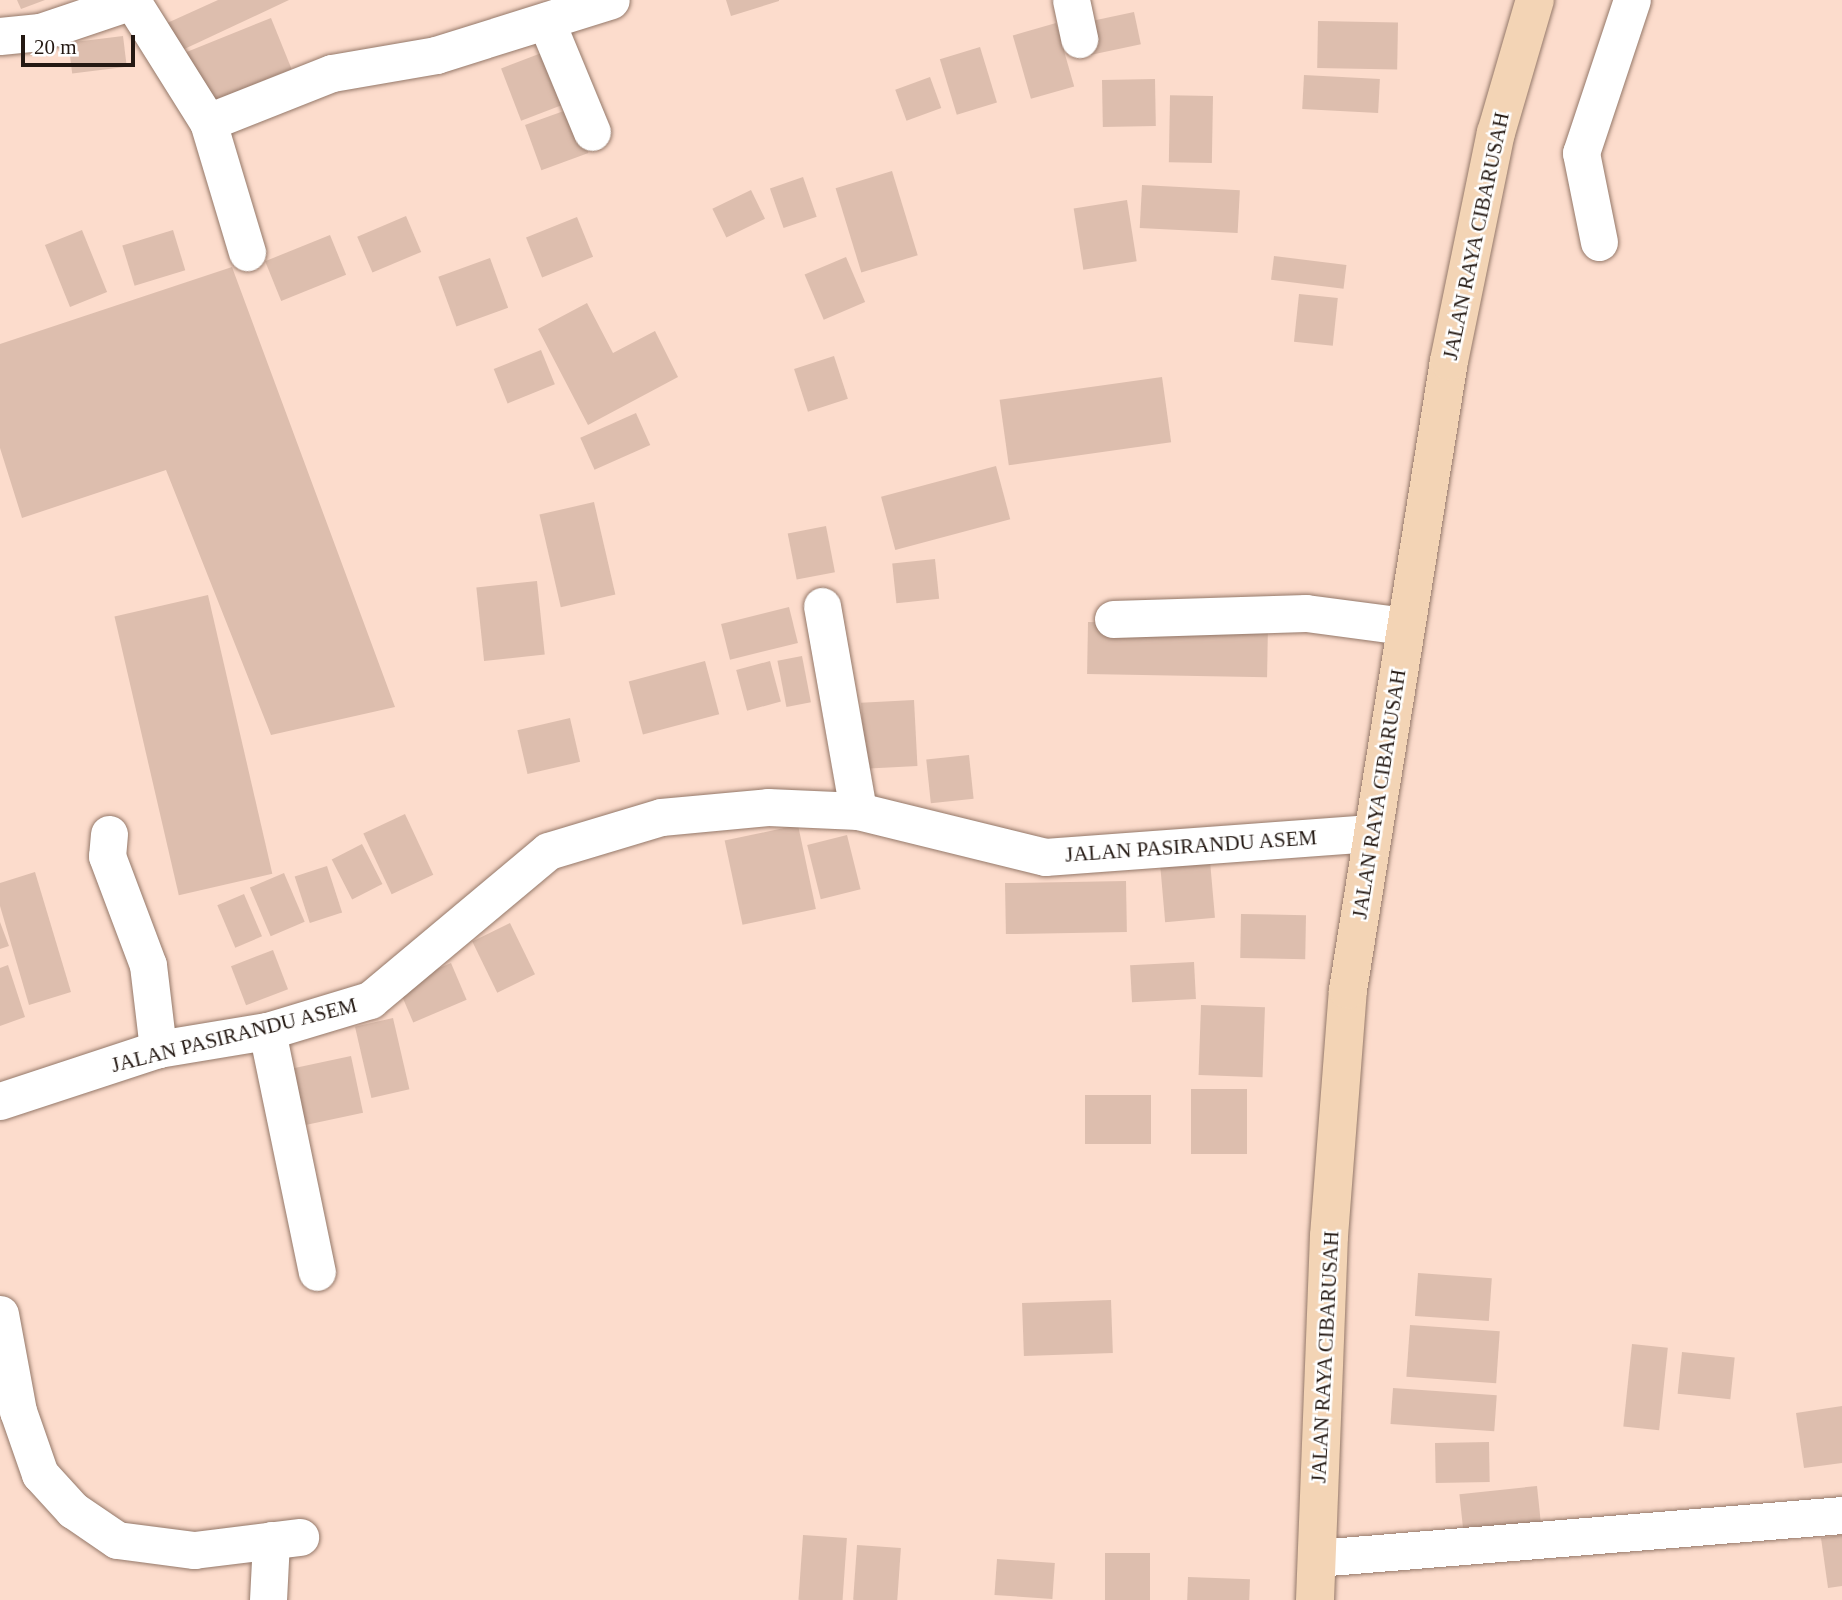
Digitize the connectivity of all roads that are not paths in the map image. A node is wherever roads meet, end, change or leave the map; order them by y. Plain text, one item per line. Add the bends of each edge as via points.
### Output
1 (132, 0) edge
2 (611, 0) edge
3 (1071, 0) edge
4 (1535, 0) edge
5 (1632, 0) edge
6 (546, 21) junction
7 (0, 36) edge
8 (1079, 39) dead end
9 (208, 121) junction
10 (592, 132) dead end
11 (1599, 242) dead end
12 (247, 252) dead end
13 (822, 606) dead end
14 (1113, 619) dead end
15 (1403, 626) junction
16 (858, 811) junction
17 (1371, 833) junction
18 (109, 834) dead end
19 (267, 1031) junction
20 (158, 1049) junction
21 (0, 1101) edge
22 (317, 1272) dead end
23 (0, 1314) edge
24 (1842, 1515) edge
25 (1317, 1558) junction
26 (268, 1600) edge
27 (1315, 1600) edge

1 - 7 street via 40,32
1 - 9 street
2 - 6 street
3 - 8 street
4 - 15 main road, JALAN RAYA CIBARUSAH via 1481,197
5 - 11 street via 1581,153
6 - 9 street via 436,55 332,73
6 - 10 street
9 - 12 street
13 - 16 street
14 - 15 street via 1306,613
15 - 17 main road, JALAN RAYA CIBARUSAH via 1392,736
16 - 17 street, JALAN PASIRANDU ASEM via 1045,857
16 - 19 street, JALAN PASIRANDU ASEM via 768,807 662,817 572,840 524,866 415,969 370,1000
17 - 25 main road, JALAN RAYA CIBARUSAH via 1337,1124
18 - 20 street via 107,856 148,965
19 - 20 street, JALAN PASIRANDU ASEM
19 - 22 street
20 - 21 street, JALAN PASIRANDU ASEM
23 - 26 street via 18,1411 40,1474 73,1510 117,1540 194,1550 285,1538
24 - 25 street
25 - 27 main road, JALAN RAYA CIBARUSAH

